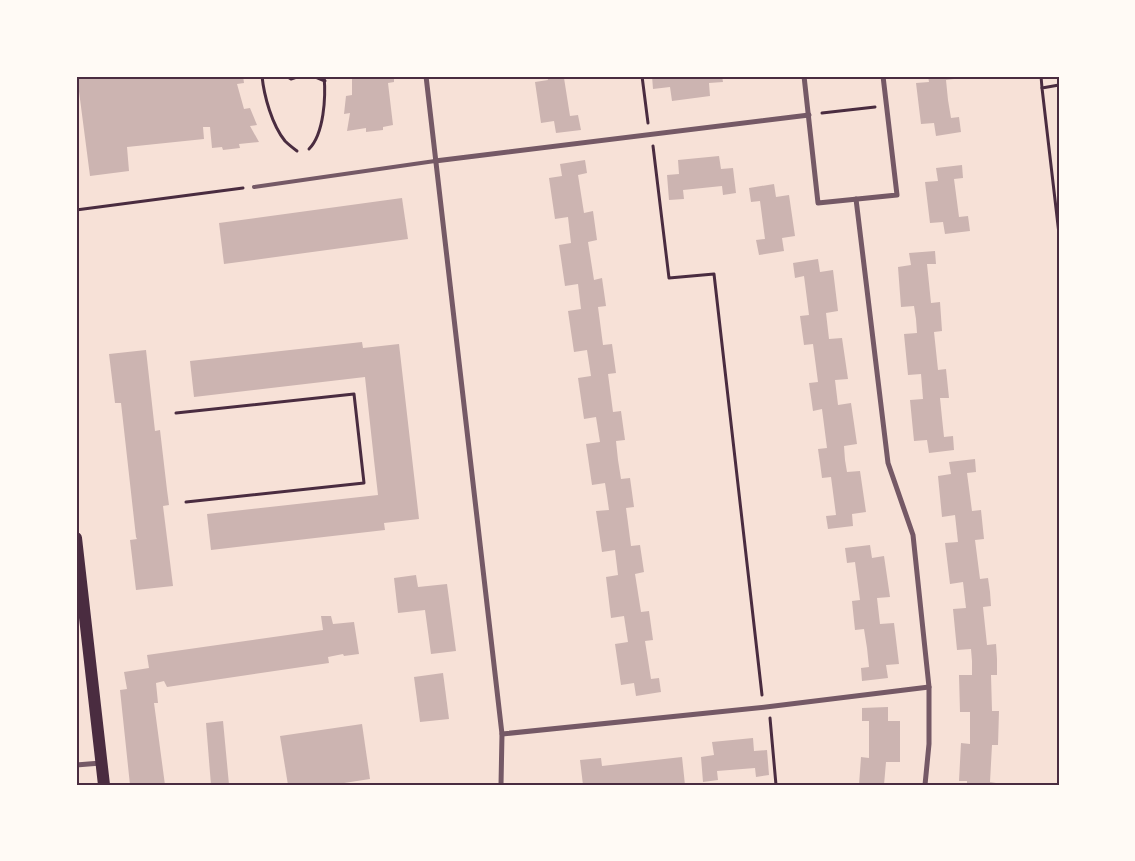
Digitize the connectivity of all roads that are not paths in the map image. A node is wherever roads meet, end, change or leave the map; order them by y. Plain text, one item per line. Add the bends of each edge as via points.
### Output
1 (426, 76) edge
2 (804, 76) edge
3 (883, 76) edge
4 (808, 115) junction
5 (435, 161) junction
6 (254, 186) road end
7 (856, 199) junction
8 (76, 538) edge
9 (929, 687) junction
10 (502, 734) junction
11 (101, 762) junction
12 (76, 765) edge
13 (104, 785) edge
14 (501, 785) edge
15 (925, 785) edge

1 - 5 street
2 - 4 street
3 - 7 street via 896,195
4 - 5 street
4 - 7 street via 818,203
5 - 6 lane
5 - 10 street
7 - 9 street via 888,463 913,535
8 - 11 main road
9 - 10 street via 766,708
9 - 15 street via 930,744
10 - 14 street
11 - 12 street
11 - 13 main road

